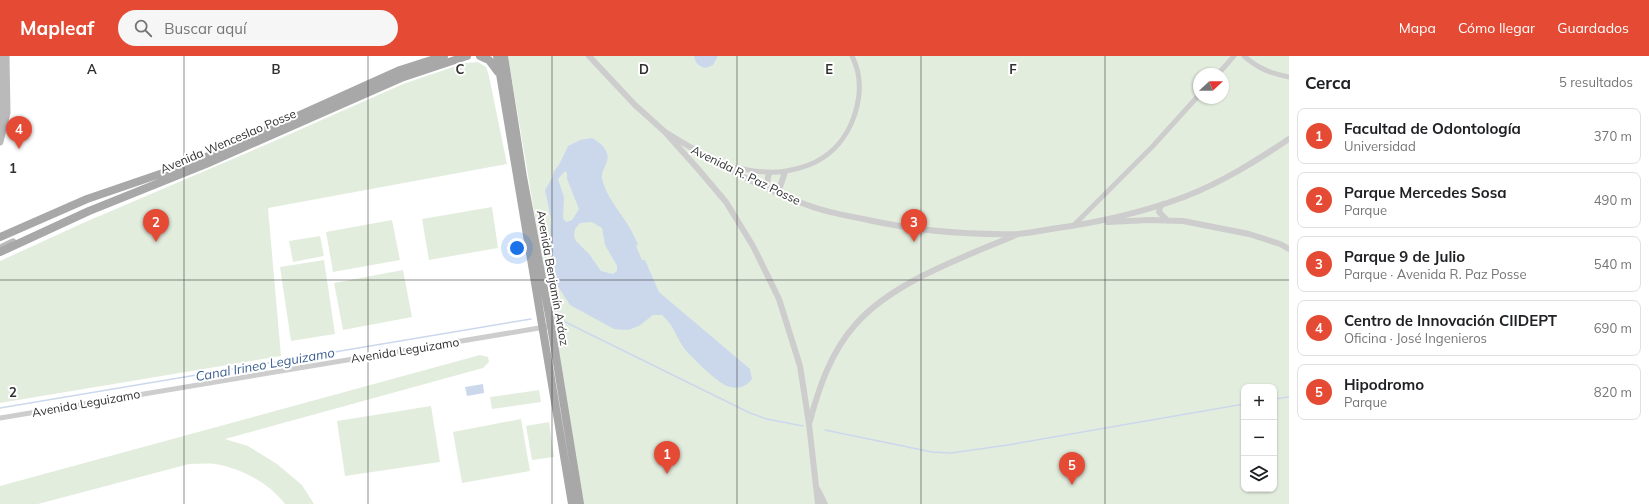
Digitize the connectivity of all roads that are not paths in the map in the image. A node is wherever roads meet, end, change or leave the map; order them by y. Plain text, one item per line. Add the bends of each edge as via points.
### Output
1 (1, 56) edge
2 (6, 56) edge
3 (444, 56) edge
4 (466, 56) edge
5 (475, 56) edge
6 (480, 56) edge
7 (497, 56) edge
8 (504, 56) edge
9 (589, 56) edge
10 (852, 56) edge
11 (1234, 56) edge
12 (1244, 56) edge
13 (1223, 68) edge
14 (500, 74) junction
15 (1289, 76) edge
16 (1193, 102) edge
17 (0, 124) edge
18 (664, 132) junction
19 (1289, 139) edge
20 (0, 142) edge
21 (722, 165) junction
22 (785, 172) junction
23 (769, 173) junction
24 (766, 187) junction
25 (778, 193) junction
26 (1163, 204) junction
27 (1168, 221) junction
28 (1094, 222) junction
29 (1072, 226) junction
30 (39, 234) junction
31 (1020, 234) junction
32 (0, 237) edge
33 (0, 248) edge
34 (1289, 249) edge
35 (0, 252) edge
36 (546, 327) junction
37 (0, 418) edge
38 (809, 424) junction
39 (816, 487) junction
40 (572, 504) edge
41 (580, 504) edge
42 (818, 504) edge
43 (825, 504) edge

1 - 17 main road via 3,98
2 - 20 main road via 7,113
3 - 32 main road via 400,70 194,162 87,199
4 - 5 main road, Avenida Wenceslao Posse
4 - 30 main road, Avenida Wenceslao Posse via 401,78
6 - 14 main road via 489,60
7 - 14 main road, Avenida Benjamín Aráoz
8 - 36 main road, Avenida Benjamín Aráoz
9 - 18 street
10 - 22 street via 859,80 858,98 854,117 846,133 824,157
11 - 13 street
12 - 15 street via 1256,66 1272,73
14 - 36 main road, Avenida Benjamín Aráoz
16 - 29 street via 1152,147
18 - 21 street, Avenida R. Paz Posse
18 - 38 street via 726,202 770,279 800,366
19 - 26 street, Avenida R. Paz Posse via 1216,182
21 - 23 street
21 - 24 street, Avenida R. Paz Posse
22 - 23 street
22 - 25 street
23 - 24 street
24 - 25 street, Avenida R. Paz Posse
25 - 31 street, Avenida R. Paz Posse via 834,213 898,227 924,231
26 - 27 street via 1159,212
26 - 28 street, Avenida R. Paz Posse
27 - 28 street
27 - 34 street via 1183,221 1249,234
28 - 29 street, Avenida R. Paz Posse
29 - 31 street, Avenida R. Paz Posse
30 - 33 main road
30 - 35 main road, Avenida Wenceslao Posse
31 - 38 street via 918,278 876,304 854,326 837,350 819,386
36 - 37 street, Avenida Leguizamo
36 - 40 main road, Avenida Benjamín Aráoz
36 - 41 main road, Avenida Benjamín Aráoz
38 - 39 street
39 - 42 street
39 - 43 street

